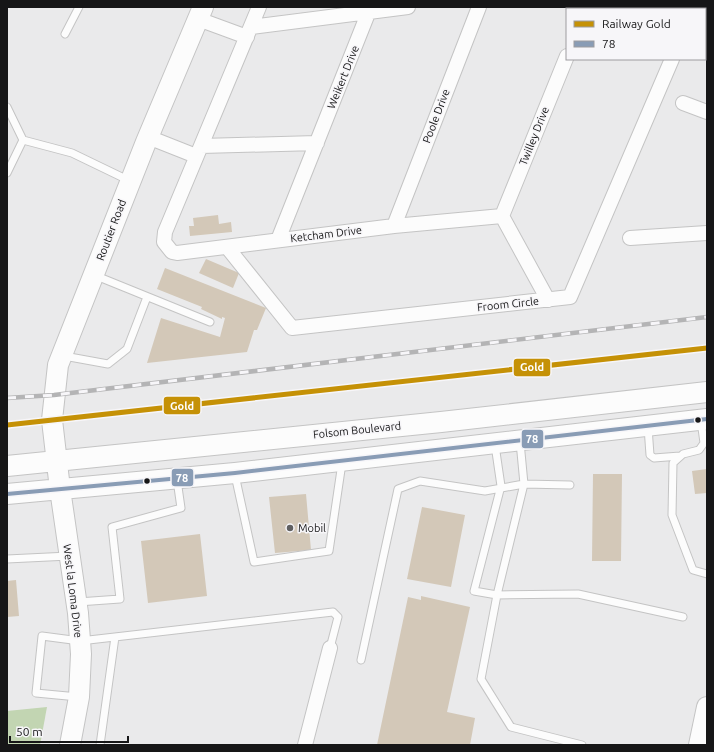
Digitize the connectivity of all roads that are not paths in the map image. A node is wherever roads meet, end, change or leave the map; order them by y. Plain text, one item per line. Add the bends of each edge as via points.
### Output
1 (79, 7) edge
2 (259, 7) edge
3 (408, 7) edge
4 (479, 7) edge
5 (369, 11) junction
6 (200, 13) edge
7 (249, 32) junction
8 (65, 34) dead end
9 (566, 58) edge
10 (672, 60) edge
11 (683, 102) dead end
12 (7, 107) edge
13 (707, 112) edge
14 (148, 137) junction
15 (23, 140) junction
16 (317, 143) junction
17 (199, 151) junction
18 (7, 173) edge
19 (131, 181) junction
20 (502, 216) junction
21 (394, 226) junction
22 (707, 233) edge
23 (630, 238) dead end
24 (278, 240) junction
25 (227, 247) junction
26 (94, 275) junction
27 (147, 297) junction
28 (548, 300) junction
29 (210, 322) dead end
30 (62, 356) junction
31 (707, 392) edge
32 (704, 420) edge
33 (441, 422) junction
34 (648, 426) junction
35 (520, 442) junction
36 (495, 444) junction
37 (681, 456) junction
38 (56, 461) junction
39 (342, 461) junction
40 (7, 466) edge
41 (235, 472) junction
42 (177, 478) junction
43 (524, 484) junction
44 (570, 485) dead end
45 (501, 486) junction
46 (60, 489) junction
47 (7, 494) edge
48 (69, 556) junction
49 (7, 559) edge
50 (707, 574) edge
51 (497, 595) junction
52 (77, 602) junction
53 (683, 617) dead end
54 (116, 637) junction
55 (80, 641) junction
56 (330, 648) joint
57 (361, 660) dead end
58 (79, 697) junction
59 (707, 707) edge
60 (70, 745) edge
61 (100, 745) edge
62 (305, 745) edge
63 (582, 745) edge
64 (699, 745) edge

1 - 8 lane
2 - 7 street
3 - 5 street
4 - 21 street, Poole Drive
5 - 7 street
5 - 16 street, Weikert Drive
6 - 7 street
6 - 14 main road, Routier Road
7 - 17 street
9 - 20 street, Twilley Drive
10 - 28 street, Froom Circle via 570,297
11 - 13 street
12 - 15 lane
14 - 17 street
14 - 19 main road, Routier Road
15 - 18 lane
15 - 19 lane via 72,153
16 - 17 street
16 - 24 street, Weikert Drive
17 - 25 street, Ketcham Drive via 165,232 164,242 172,252 177,253
19 - 26 main road, Routier Road
20 - 21 street, Ketcham Drive
20 - 28 street
21 - 24 street, Ketcham Drive
22 - 23 street
24 - 25 street, Ketcham Drive
25 - 28 street, Froom Circle via 292,328
26 - 27 lane
26 - 30 main road, Routier Road
27 - 29 lane
27 - 30 lane via 127,350 108,364
30 - 38 main road, Routier Road via 58,365 53,410
31 - 33 main road, Folsom Boulevard
32 - 34 main road
32 - 37 lane via 704,443 699,450
33 - 38 main road, Folsom Boulevard
33 - 39 main road via 426,435 368,443 354,450
34 - 35 main road
34 - 37 lane via 650,455 654,458
35 - 36 main road
35 - 43 lane
36 - 39 main road
36 - 45 lane
37 - 50 lane via 672,463 672,515 693,570
38 - 40 main road, Folsom Boulevard
38 - 46 main road, West la Loma Drive
39 - 41 main road
39 - 41 lane via 329,551 254,562
41 - 42 main road
42 - 46 main road
42 - 52 lane via 182,508 112,527 120,599
43 - 44 lane
43 - 45 lane
43 - 51 lane
45 - 51 lane via 474,591
45 - 57 lane via 485,491 420,481 398,489
46 - 47 main road
46 - 48 main road, West la Loma Drive
48 - 49 lane
48 - 52 main road, West la Loma Drive
51 - 53 lane via 578,594
51 - 63 lane via 481,679 511,727
52 - 55 main road, West la Loma Drive
54 - 55 lane
54 - 56 lane via 334,612 338,617
54 - 61 lane
55 - 58 main road, West la Loma Drive
55 - 58 lane via 42,636 36,692
56 - 62 street
58 - 60 main road, West la Loma Drive
59 - 64 main road

